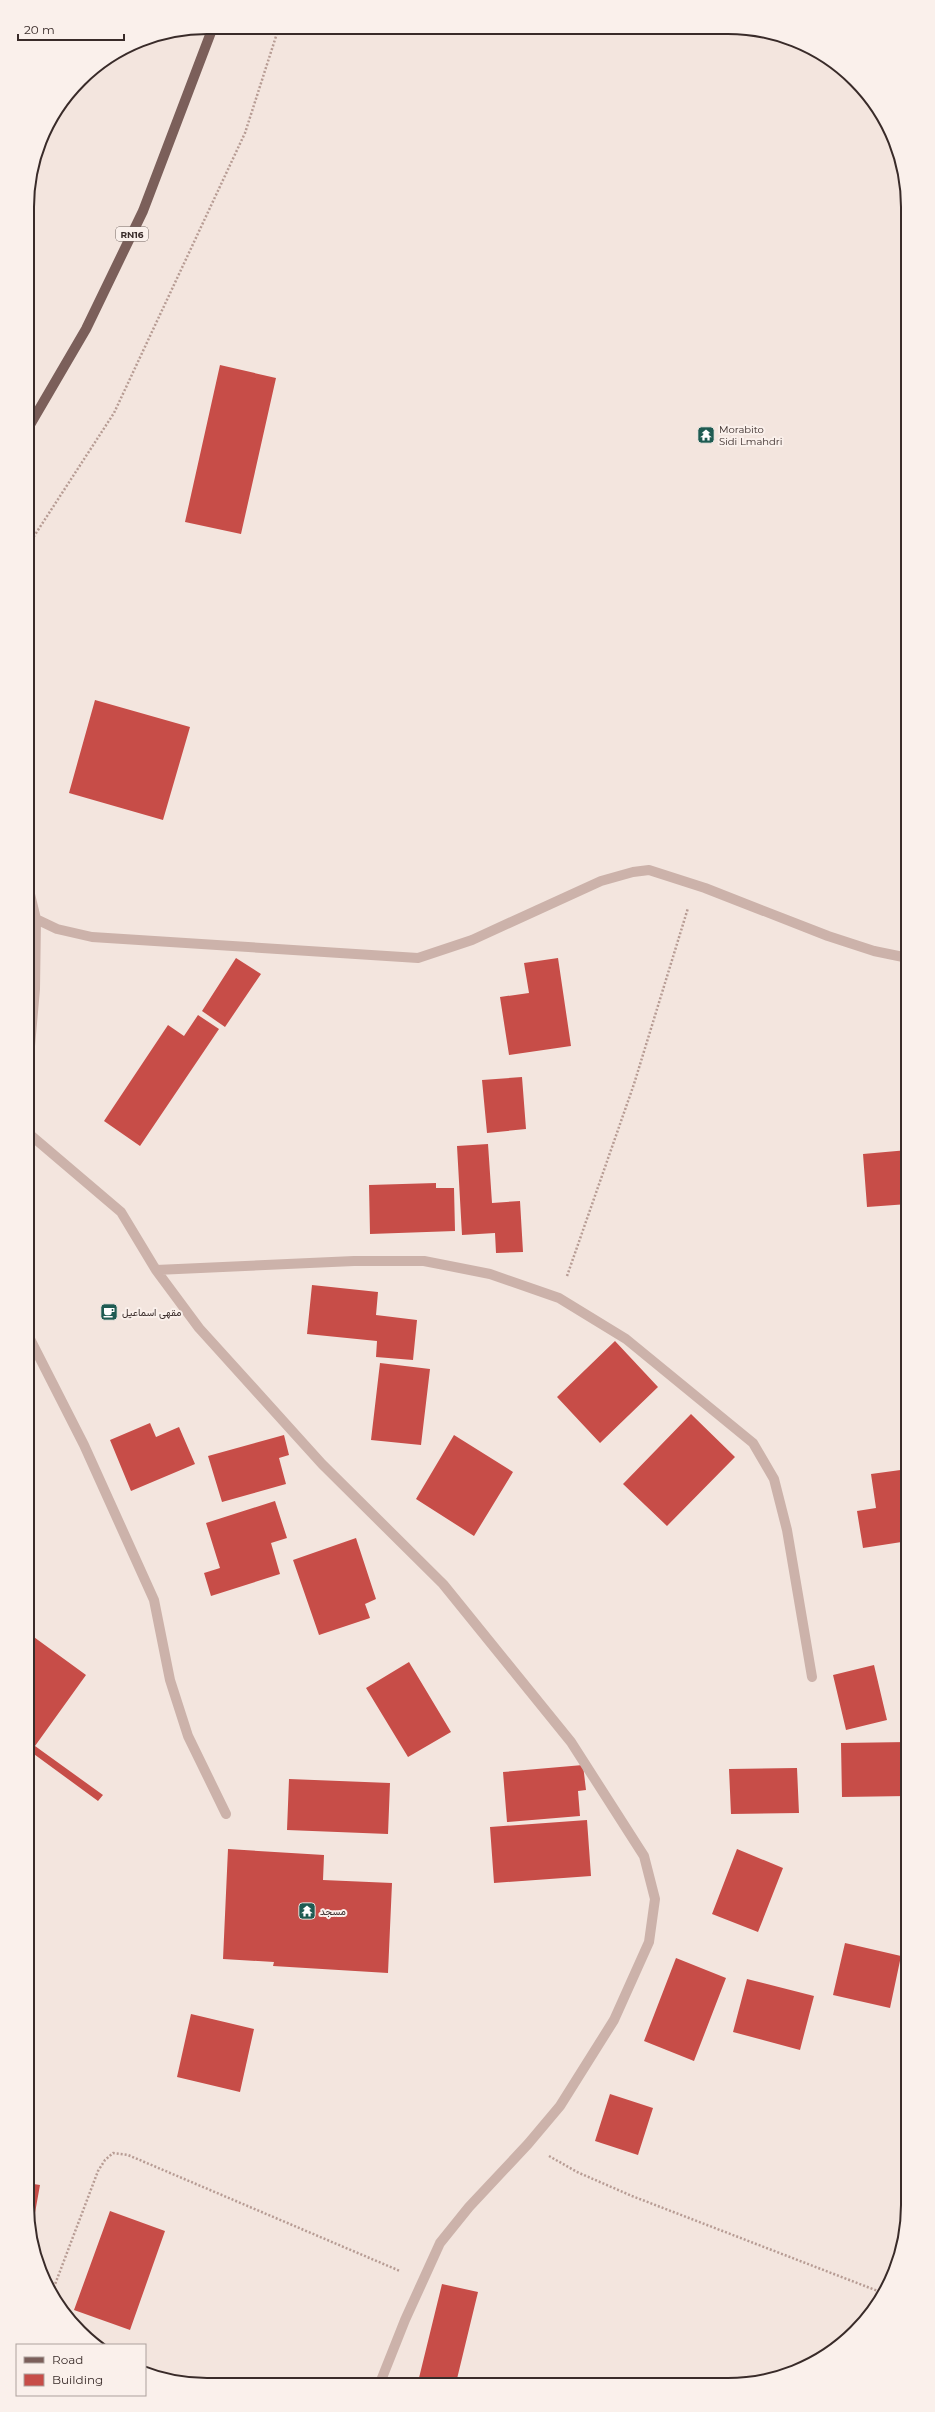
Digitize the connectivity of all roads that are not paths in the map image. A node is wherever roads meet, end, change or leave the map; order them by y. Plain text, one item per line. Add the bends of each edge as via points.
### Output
1 (210, 34) edge
2 (34, 418) edge
3 (34, 911) edge
4 (36, 919) junction
5 (901, 957) edge
6 (34, 1000) edge
7 (34, 1138) edge
8 (156, 1270) junction
9 (34, 1347) edge
10 (812, 1677) dead end
11 (226, 1814) dead end
12 (382, 2378) edge

1 - 2 main road, RN16 via 143,211 86,329
3 - 4 street
4 - 5 street via 56,929 92,937 418,958 472,940 601,881 649,870 828,936
4 - 6 street
7 - 8 street via 121,1212
8 - 10 street via 354,1261 424,1261 490,1274 559,1298 626,1339 753,1443 774,1479 787,1530
8 - 12 street via 200,1328 317,1458 443,1584 571,1742 644,1856 655,1899 649,1942 614,2020 560,2106 440,2243 404,2320
9 - 11 street via 84,1445 154,1600 170,1680 188,1736

